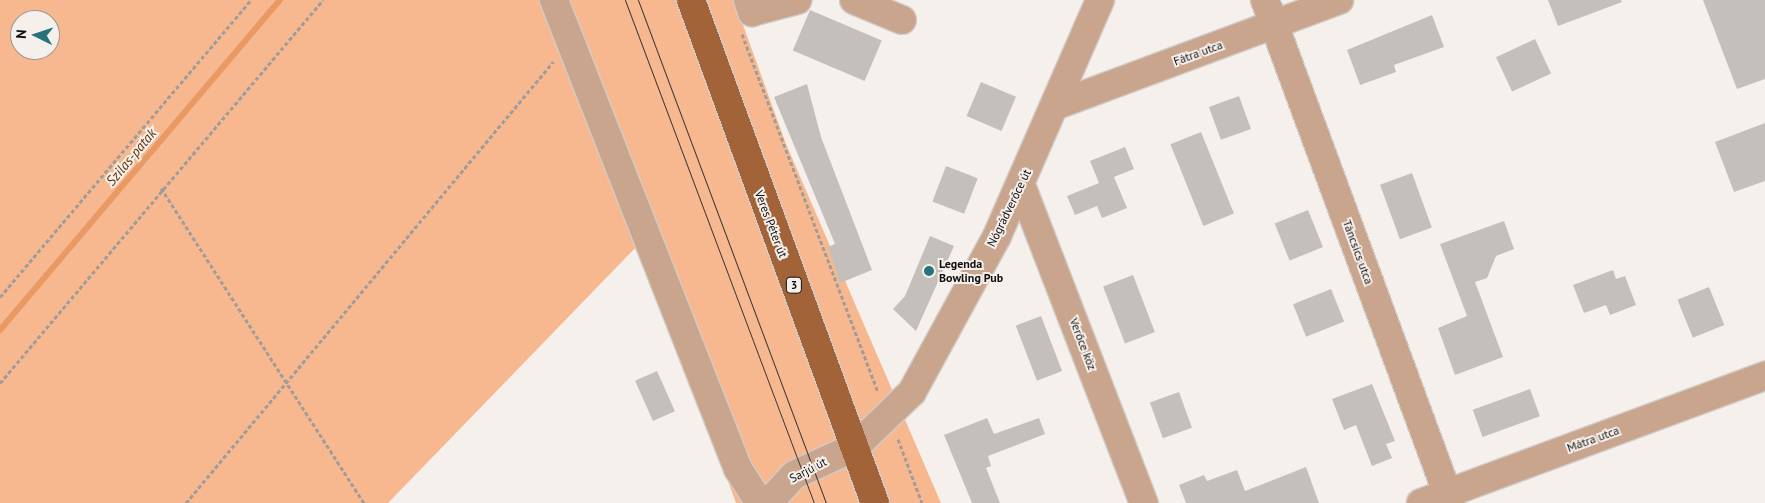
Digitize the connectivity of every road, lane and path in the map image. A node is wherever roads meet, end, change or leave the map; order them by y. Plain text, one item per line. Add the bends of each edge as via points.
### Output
1 (251, 0) edge
2 (324, 0) edge
3 (554, 0) edge
4 (691, 0) edge
5 (748, 0) edge
6 (796, 0) edge
7 (854, 0) edge
8 (1100, 0) edge
9 (1339, 0) edge
10 (1269, 12) edge
11 (902, 20) dead end
12 (740, 27) dead end
13 (570, 43) junction
14 (1057, 105) junction
15 (1022, 185) junction
16 (162, 188) junction
17 (0, 297) edge
18 (1765, 376) edge
19 (286, 380) junction
20 (0, 383) edge
21 (888, 415) junction
22 (855, 447) junction
23 (1450, 498) edge
24 (186, 503) edge
25 (364, 503) edge
26 (760, 503) edge
27 (768, 503) edge
28 (875, 503) edge
29 (922, 503) edge
30 (1144, 503) edge
31 (1420, 503) edge

1 - 17 path
2 - 16 path
3 - 13 street
4 - 22 main road, Veres Péter út / 3
5 - 6 street via 752,12
7 - 11 street
8 - 14 street, Nógrádverőce út
9 - 10 street, Fátra utca
10 - 14 street, Fátra utca
10 - 23 street, Táncsics utca
12 - 21 path
13 - 19 path
13 - 26 street via 738,469
14 - 15 street, Nógrádverőce út
15 - 21 street, Nógrádverőce út via 912,392
15 - 30 street, Verőce köz
16 - 19 path
16 - 20 path
18 - 23 street, Mátra utca
19 - 24 path
19 - 25 path
21 - 22 street, Nógrádverőce út
21 - 29 path
22 - 27 street, Sarjú út via 794,475
22 - 28 main road, Veres Péter út / 3
23 - 31 street, Mátra utca

